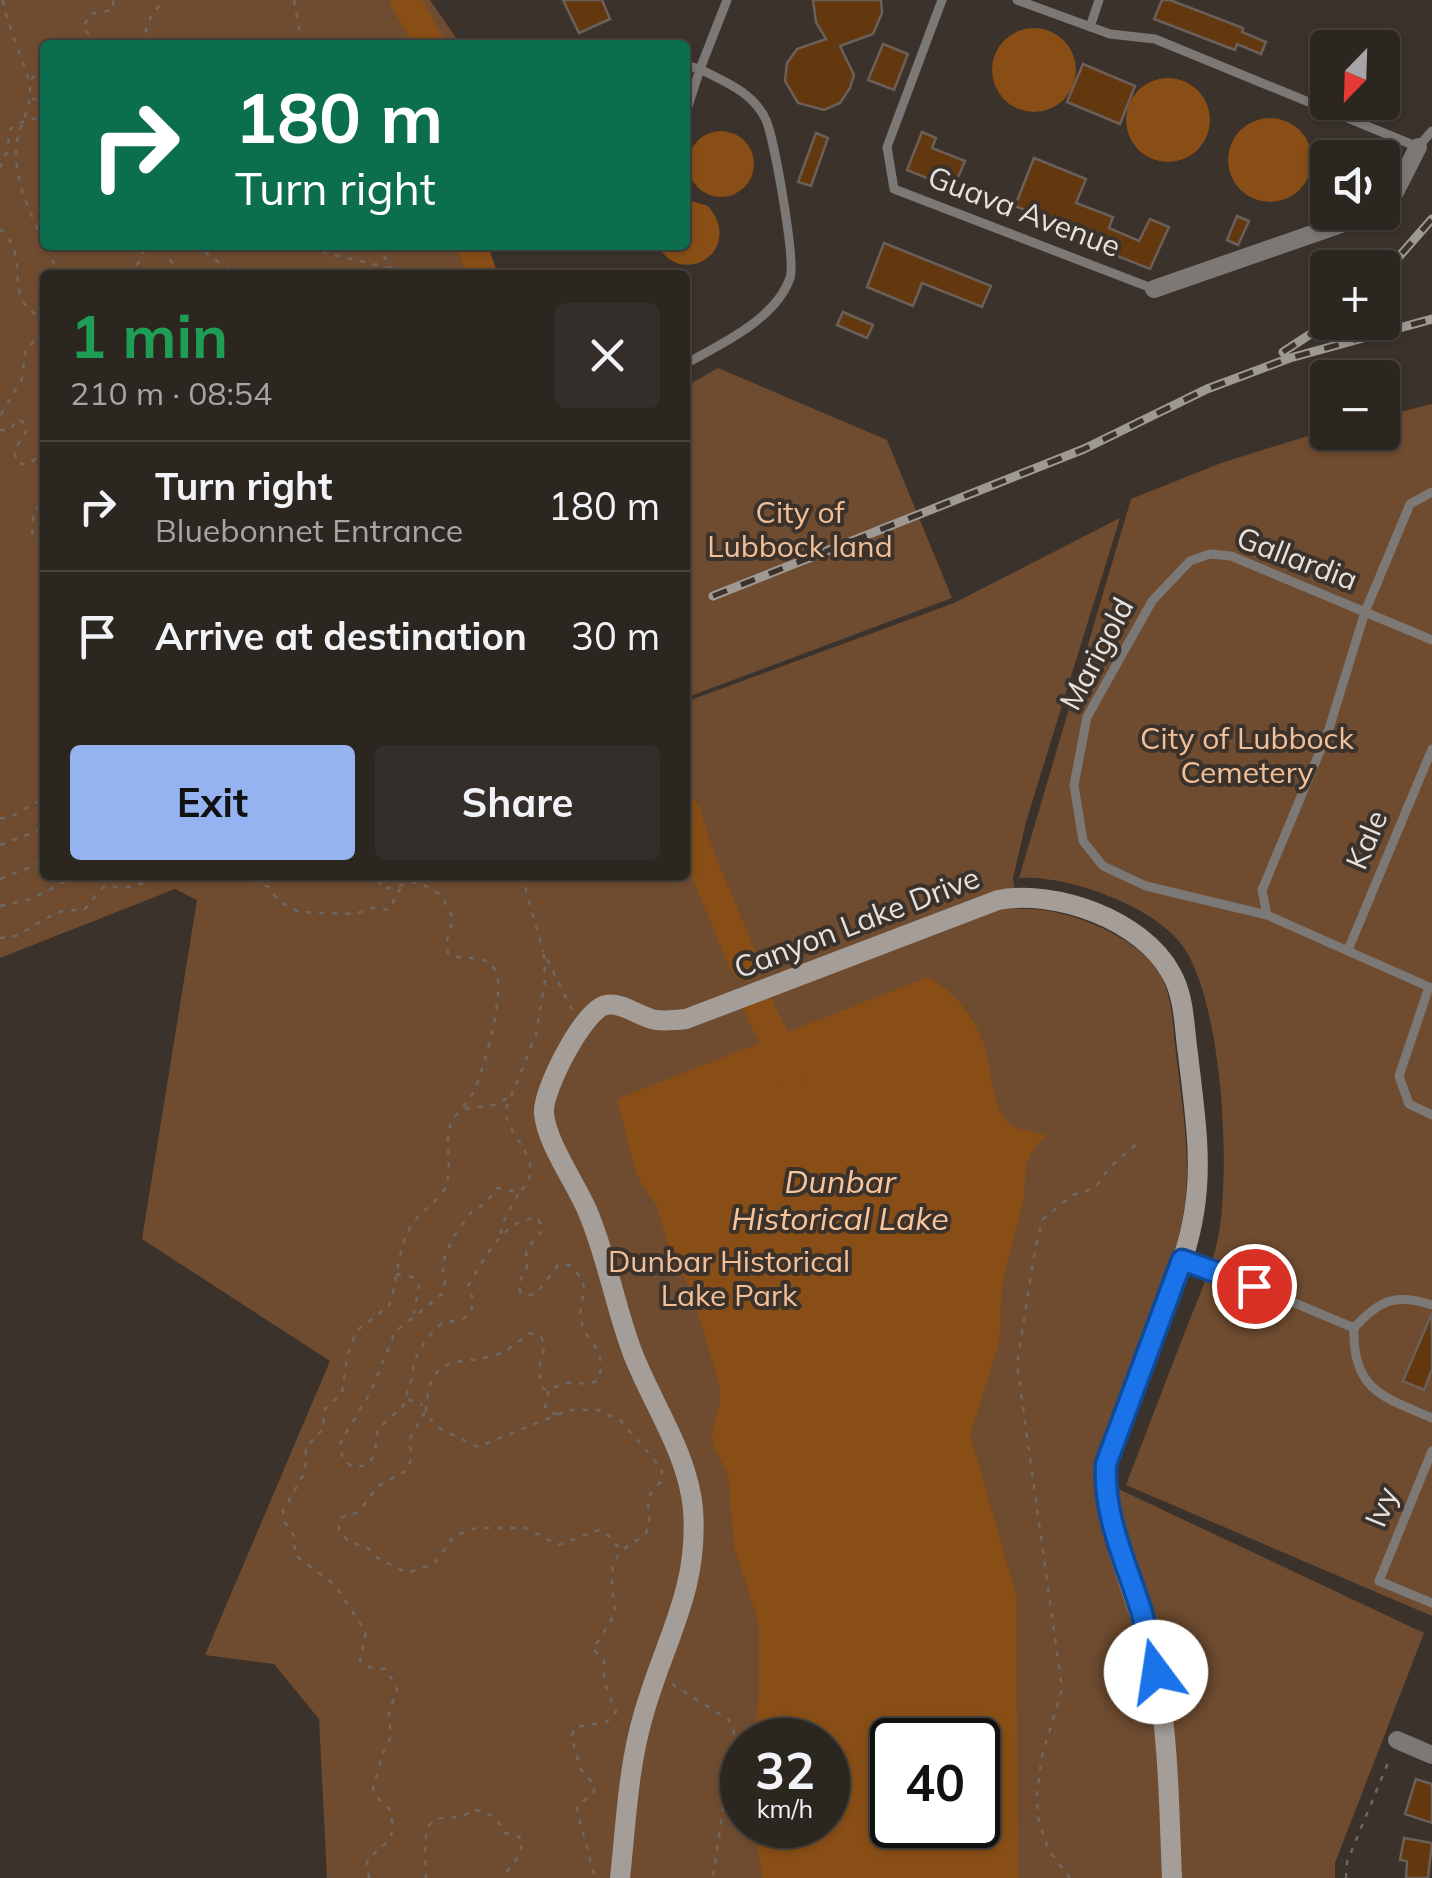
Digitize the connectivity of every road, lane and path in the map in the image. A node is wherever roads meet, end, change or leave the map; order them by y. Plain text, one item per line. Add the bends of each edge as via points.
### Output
1 (3, 0) edge
2 (114, 0) edge
3 (164, 0) edge
4 (294, 0) edge
5 (727, 0) edge
6 (942, 0) edge
7 (1017, 0) edge
8 (1099, 0) edge
9 (1090, 27) junction
10 (94, 40) edge
11 (143, 40) edge
12 (301, 40) edge
13 (690, 66) edge
14 (700, 69) junction
15 (40, 72) edge
16 (29, 82) junction
17 (30, 99) junction
18 (40, 100) edge
19 (690, 100) edge
20 (40, 119) edge
21 (22, 121) junction
22 (1432, 131) edge
23 (17, 138) junction
24 (1418, 147) junction
25 (8, 152) junction
26 (0, 168) edge
27 (1400, 179) edge
28 (0, 230) edge
29 (1324, 230) edge
30 (40, 231) edge
31 (201, 250) edge
32 (321, 250) edge
33 (380, 250) edge
34 (393, 269) joint
35 (230, 270) edge
36 (1154, 290) joint
37 (40, 317) edge
38 (40, 333) edge
39 (690, 361) edge
40 (0, 416) edge
41 (0, 430) edge
42 (40, 456) edge
43 (1432, 492) edge
44 (40, 505) edge
45 (40, 543) edge
46 (1210, 554) joint
47 (1364, 612) junction
48 (1432, 640) edge
49 (1432, 749) edge
50 (40, 802) edge
51 (0, 818) edge
52 (40, 830) edge
53 (0, 845) edge
54 (40, 863) edge
55 (0, 879) edge
56 (68, 880) edge
57 (146, 880) edge
58 (251, 880) edge
59 (377, 880) edge
60 (523, 880) edge
61 (402, 886) junction
62 (0, 906) edge
63 (1267, 915) junction
64 (0, 938) edge
65 (1348, 950) junction
66 (544, 954) junction
67 (1431, 984) edge
68 (578, 1031) junction
69 (510, 1094) junction
70 (463, 1109) junction
71 (1432, 1115) edge
72 (1140, 1140) dead end
73 (519, 1192) junction
74 (502, 1235) junction
75 (1182, 1260) junction
76 (395, 1274) junction
77 (1432, 1306) edge
78 (412, 1317) junction
79 (1354, 1328) junction
80 (550, 1390) junction
81 (406, 1398) junction
82 (426, 1408) junction
83 (559, 1414) junction
84 (1432, 1418) edge
85 (1432, 1452) edge
86 (620, 1552) junction
87 (1432, 1604) edge
88 (658, 1675) junction
89 (1397, 1740) joint
90 (1432, 1755) edge
91 (369, 1878) edge
92 (426, 1878) edge
93 (502, 1878) edge
94 (595, 1878) edge
95 (620, 1878) edge
96 (713, 1878) edge
97 (1070, 1878) edge
98 (1172, 1878) edge
99 (1346, 1878) edge

1 - 16 path
2 - 10 path via 113,10 90,14 84,22
3 - 11 path
4 - 12 path
5 - 14 lane
6 - 36 lane, Guava Avenue via 888,147 894,189
7 - 9 lane
8 - 9 lane
9 - 24 lane via 1155,39
13 - 14 lane
14 - 19 lane
14 - 39 lane via 742,90 765,119 791,276 775,303 736,338
15 - 16 path
16 - 17 path
17 - 18 path
17 - 21 path
20 - 21 path
21 - 23 path
21 - 25 path via 8,131
22 - 24 lane
23 - 25 path
23 - 30 path via 16,163
24 - 27 street
25 - 26 path
28 - 37 path via 19,265 24,306
29 - 36 street
31 - 35 path
32 - 34 path
33 - 34 path
38 - 40 path via 25,352 22,379
41 - 42 path via 10,430 17,419 26,422 14,450 18,463 28,465
43 - 47 lane, Gallardia via 1410,504
44 - 45 path via 30,530
46 - 47 lane, Gallardia via 1231,556
46 - 63 lane, Marigold via 1190,561 1152,601 1087,717 1074,785 1083,841 1103,866 1146,886
47 - 48 lane, Gallardia
47 - 63 lane via 1328,732 1262,890
49 - 65 lane, Kale
50 - 51 path
52 - 53 path
54 - 55 path
56 - 62 path
57 - 64 path via 103,887 84,909 58,912
58 - 61 path via 287,907 330,914 388,910
59 - 61 path via 383,889
60 - 66 path
61 - 70 path via 416,882 440,895 453,918 448,953 482,958 498,975 482,1073
63 - 65 lane, Marigold
65 - 67 lane, Marigold
66 - 68 path
66 - 69 path via 536,1035
67 - 71 lane via 1399,1076 1409,1104
68 - 75 street, Canyon Lake Drive via 608,1004 658,1020 686,1019 998,900 1066,904 1104,918 1144,940 1176,985 1199,1148
68 - 88 street via 546,1093 544,1114 588,1212 633,1354 670,1432 693,1506 687,1593
69 - 70 path via 500,1104
69 - 73 path via 505,1118 531,1169
70 - 76 path via 449,1131 446,1187 411,1227
72 - 97 path via 1095,1188 1073,1195 1043,1219 1017,1364 1062,1690 1042,1756 1038,1818 1048,1849
73 - 74 path
73 - 78 path via 497,1188 472,1211 444,1256 442,1294
74 - 80 path via 529,1218 542,1225 526,1250 522,1294 537,1293 560,1264 572,1268 584,1287 581,1320 598,1351 600,1375 594,1383
74 - 81 path via 468,1286 474,1306 469,1315 442,1323 415,1358
75 - 79 lane
75 - 98 street, Canyon Lake Drive via 1105,1479 1115,1537 1156,1672
76 - 78 path via 420,1286
76 - 91 path via 389,1306 353,1337 342,1393 323,1411 324,1428 306,1446 305,1472 283,1510 294,1556 334,1584 366,1632 360,1661 386,1669 397,1689 391,1737 373,1788 390,1810 391,1834 367,1860
77 - 79 lane via 1390,1299
78 - 81 path via 392,1338 371,1392 342,1437 347,1464 358,1468 371,1461 378,1429
79 - 84 lane via 1360,1375 1377,1393
80 - 82 path via 540,1384 545,1344 533,1333 500,1353 448,1363 433,1379
80 - 83 path via 545,1407
81 - 82 path
82 - 83 path via 432,1424 478,1447
82 - 86 path via 409,1440 407,1470 377,1487 358,1512 340,1518 339,1530 350,1542 406,1573 434,1564 454,1536 476,1528 526,1528 558,1545 599,1530
83 - 86 path via 579,1409 612,1415 662,1469 662,1482 647,1499 646,1533
85 - 87 lane, Ivy via 1379,1580
86 - 94 path via 610,1584 616,1614 593,1649 604,1661 616,1712 606,1722 576,1727 571,1736 581,1770 595,1785 577,1810
88 - 95 street via 636,1750
88 - 96 path via 729,1720 734,1730
89 - 90 street
89 - 99 path
92 - 93 path via 428,1825 474,1809 523,1841

